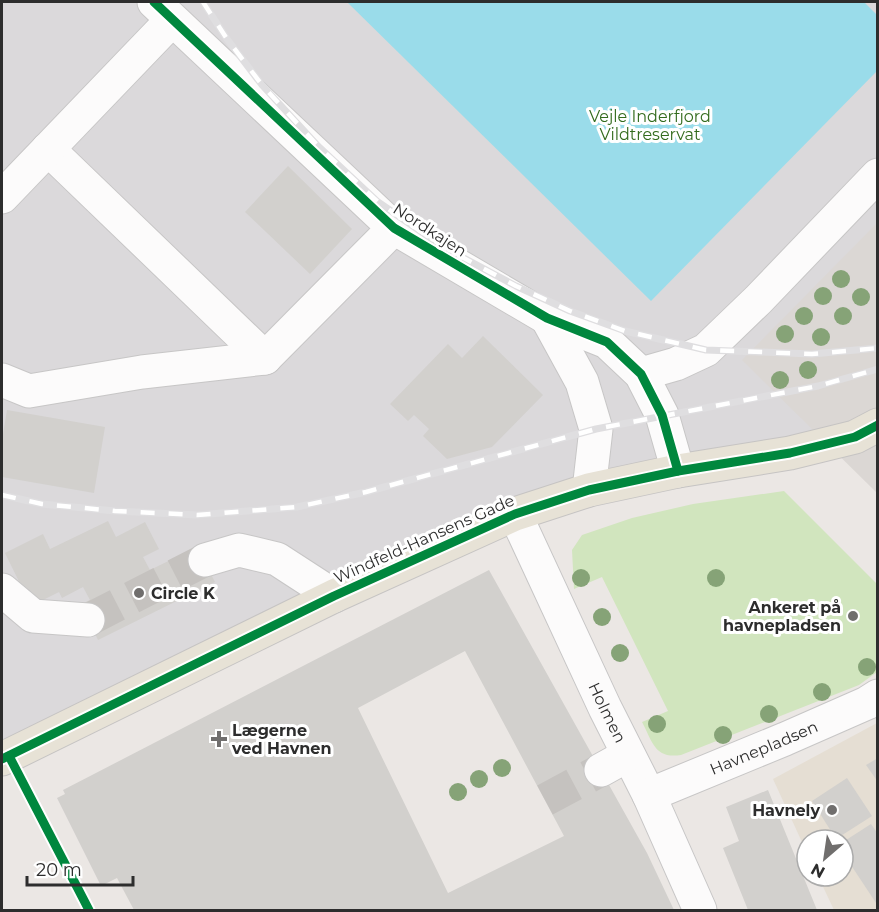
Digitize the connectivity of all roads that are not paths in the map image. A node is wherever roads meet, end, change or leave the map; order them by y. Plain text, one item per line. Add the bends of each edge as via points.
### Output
1 (163, 11) edge
2 (48, 148) junction
3 (878, 176) edge
4 (2, 197) edge
5 (394, 228) junction
6 (548, 318) junction
7 (265, 358) junction
8 (641, 374) junction
9 (2, 380) edge
10 (878, 425) edge
11 (678, 471) junction
12 (589, 490) junction
13 (515, 514) junction
14 (205, 560) tunnel mouth
15 (2, 590) edge
16 (334, 596) junction
17 (88, 620) tunnel mouth
18 (878, 696) edge
19 (4, 753) edge
20 (649, 795) junction
21 (700, 910) edge

1 - 2 street
1 - 5 street, Nordkajen
2 - 4 street
2 - 7 street
3 - 8 street via 706,350
5 - 6 street, Nordkajen
5 - 7 street
6 - 8 street, Nordkajen via 606,342
6 - 12 street via 582,382 596,429
7 - 9 street via 142,372 29,391
8 - 11 street, Nordkajen via 662,415
10 - 11 main road, Windfeld-Hansens Gade via 855,437 790,453
11 - 12 main road, Windfeld-Hansens Gade
12 - 13 main road, Windfeld-Hansens Gade
13 - 16 main road, Windfeld-Hansens Gade
13 - 20 street, Holmen via 614,763
14 - 16 street via 239,550 277,559
15 - 17 street via 33,616
16 - 19 main road, Windfeld-Hansens Gade
18 - 20 street, Havnepladsen
20 - 21 street, Holmen

